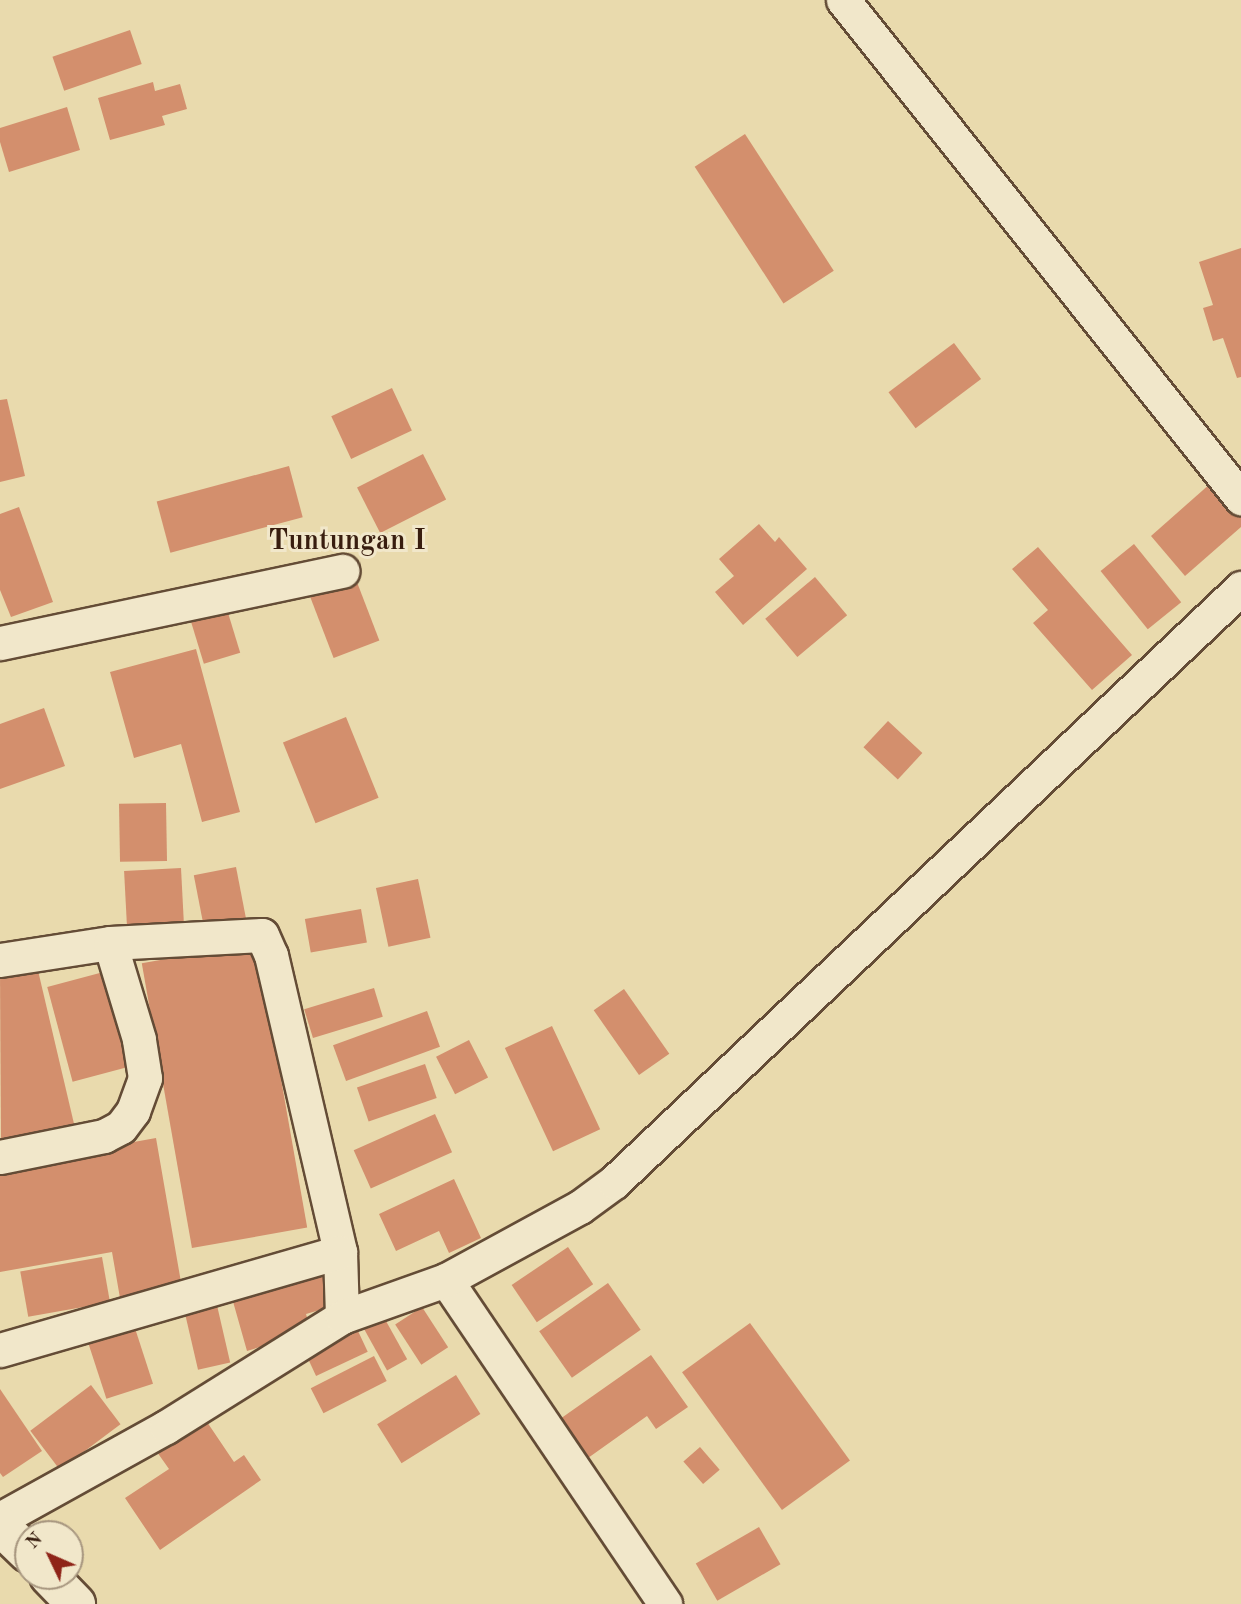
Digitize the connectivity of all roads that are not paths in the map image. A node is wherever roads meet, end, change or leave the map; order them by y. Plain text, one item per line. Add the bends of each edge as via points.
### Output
1 (844, 0) edge
2 (1241, 498) edge
3 (343, 571) dead end
4 (1241, 588) edge
5 (0, 643) edge
6 (110, 943) junction
7 (0, 960) edge
8 (0, 1157) edge
9 (340, 1252) junction
10 (446, 1280) junction
11 (342, 1317) junction
12 (0, 1350) edge
13 (9, 1538) edge
14 (63, 1590) edge
15 (76, 1604) edge
16 (665, 1604) edge

1 - 2 street
3 - 5 street
4 - 10 street via 614,1182 580,1206
6 - 7 street
6 - 8 street via 139,1039 145,1078 133,1111 121,1127 104,1136
6 - 9 street via 262,935 271,955
9 - 11 street
9 - 12 street
10 - 11 street
10 - 16 street
11 - 13 street via 166,1427
14 - 15 street

